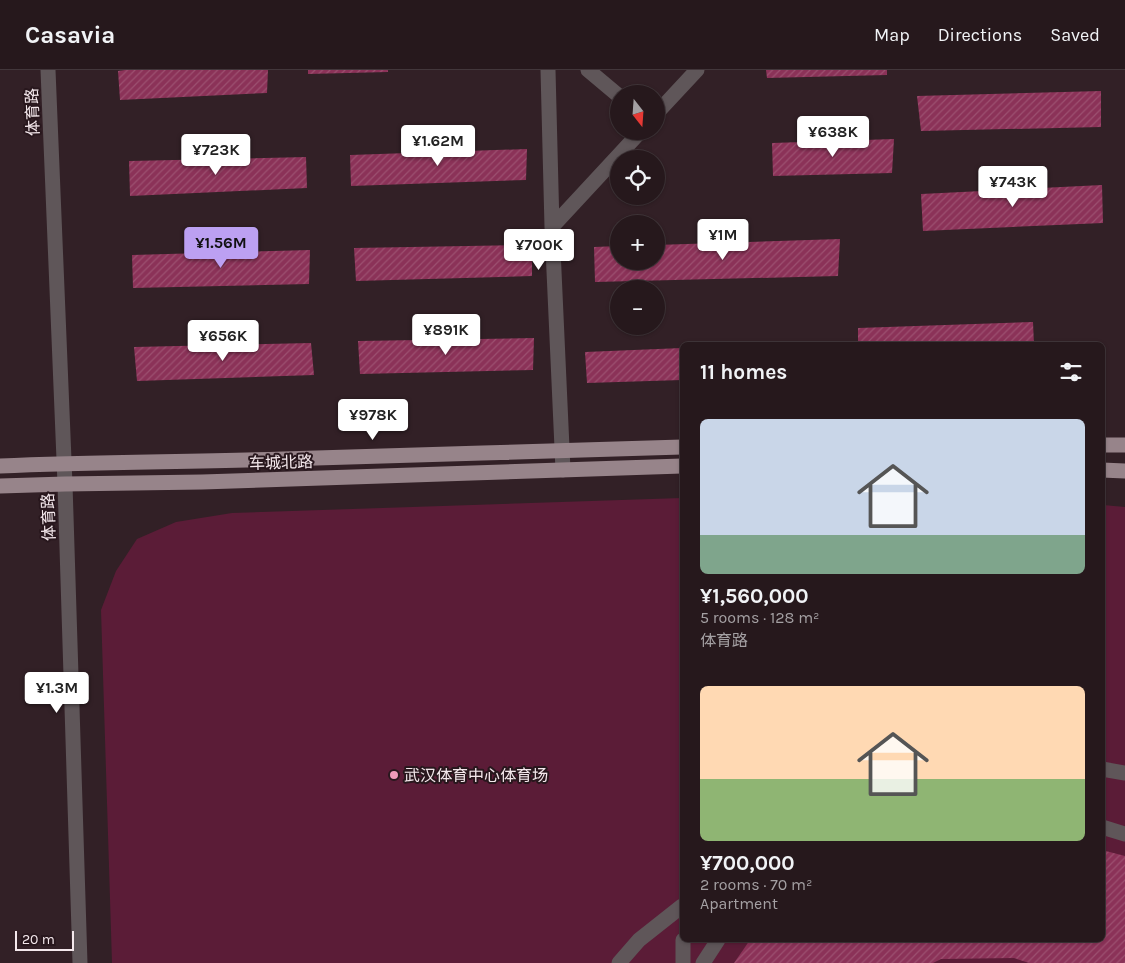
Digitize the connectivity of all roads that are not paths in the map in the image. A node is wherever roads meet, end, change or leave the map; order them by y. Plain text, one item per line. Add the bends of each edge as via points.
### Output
1 (48, 70) edge
2 (548, 70) edge
3 (588, 70) edge
4 (697, 70) edge
5 (610, 88) edge
6 (665, 104) edge
7 (633, 140) edge
8 (552, 227) junction
9 (1105, 445) edge
10 (1125, 445) edge
11 (680, 447) edge
12 (562, 449) junction
13 (64, 463) junction
14 (0, 466) edge
15 (680, 466) edge
16 (563, 470) junction
17 (1105, 470) edge
18 (1125, 471) edge
19 (65, 484) junction
20 (0, 486) edge
21 (1105, 770) edge
22 (1125, 774) edge
23 (1105, 828) edge
24 (1125, 834) edge
25 (680, 908) edge
26 (683, 942) edge
27 (717, 942) edge
28 (80, 963) edge
29 (619, 963) edge
30 (683, 963) edge
31 (703, 963) edge

1 - 13 street, 体育路
2 - 8 street
3 - 5 street
4 - 6 street
7 - 8 street
8 - 12 street
9 - 10 main road
11 - 12 main road, 车城北路
12 - 13 main road, 车城北路 via 209,462
12 - 16 street
13 - 14 main road, 车城北路
13 - 19 street, 体育路
15 - 16 main road, 车城北路
16 - 19 main road, 车城北路
17 - 18 main road
19 - 20 main road, 车城北路
19 - 28 street, 体育路
21 - 22 street
23 - 24 street
25 - 29 street via 639,940
26 - 30 street
27 - 31 street

